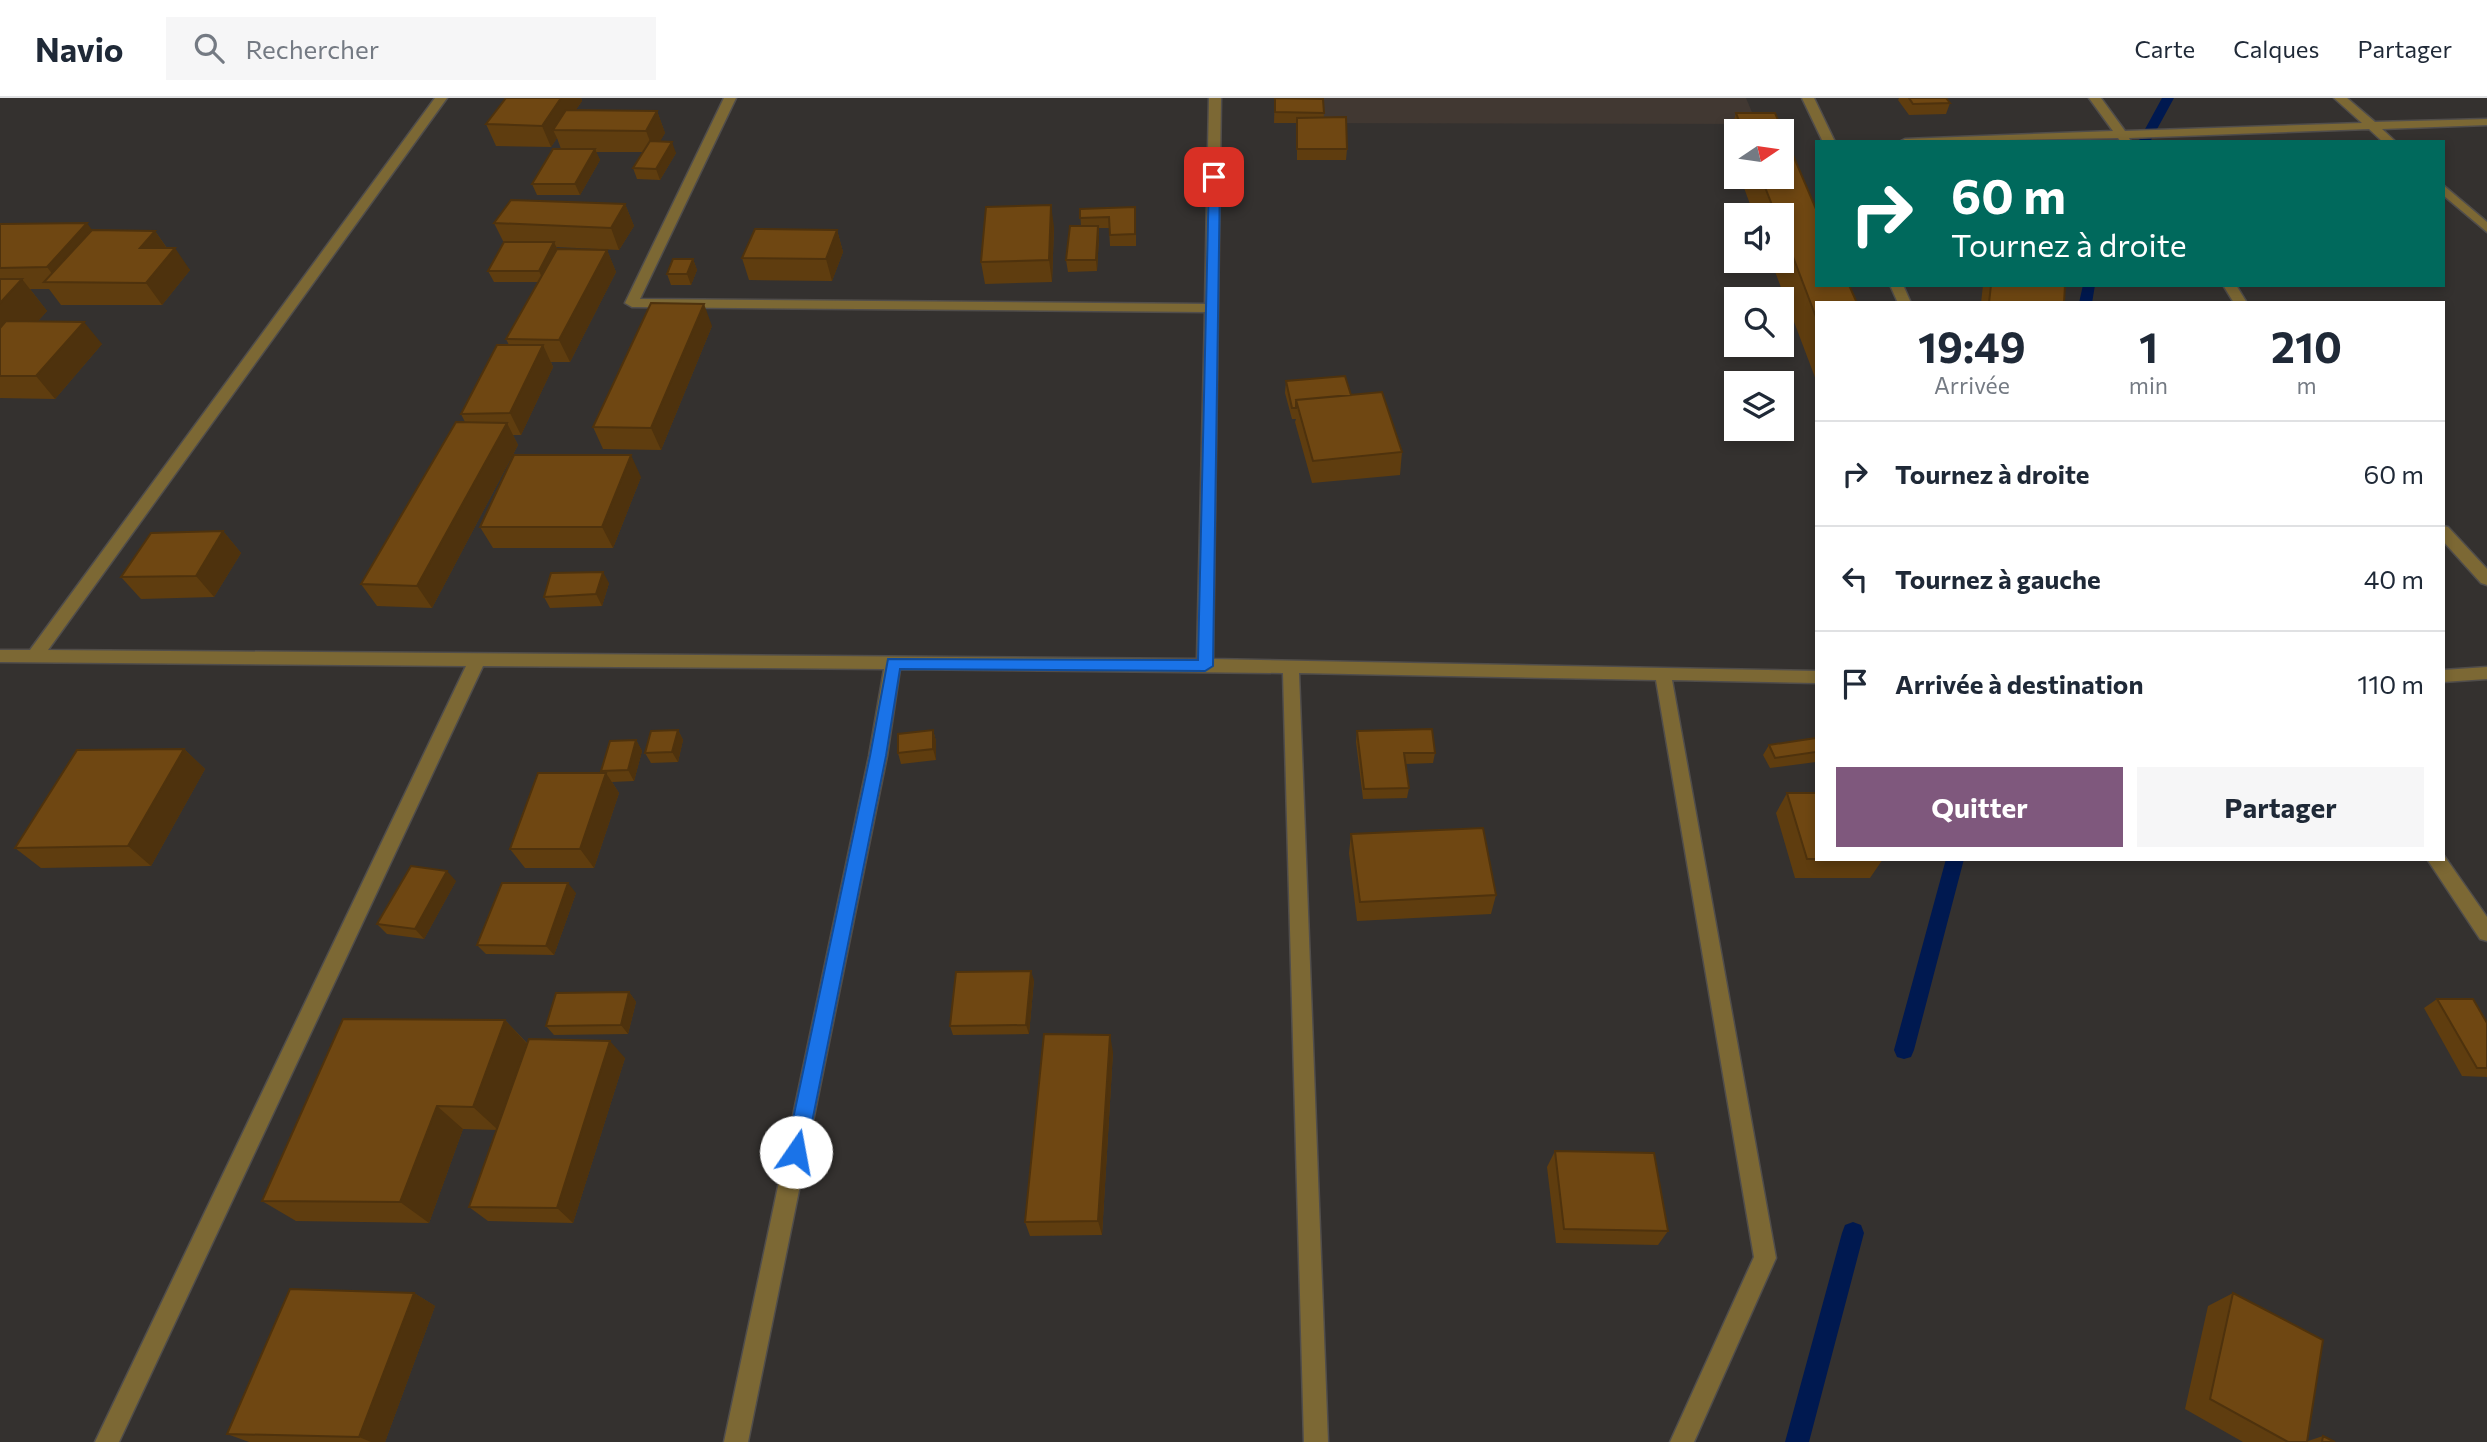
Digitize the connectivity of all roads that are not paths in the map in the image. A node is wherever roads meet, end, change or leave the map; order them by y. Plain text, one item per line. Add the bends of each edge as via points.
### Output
1 (441, 98) edge
2 (730, 98) edge
3 (1216, 98) edge
4 (1808, 98) edge
5 (2095, 98) edge
6 (2340, 98) edge
7 (2487, 122) edge
8 (2372, 126) junction
9 (2124, 138) edge
10 (1828, 140) edge
11 (2014, 140) edge
12 (2387, 140) edge
13 (2445, 191) edge
14 (2487, 228) edge
15 (1212, 308) junction
16 (2445, 533) edge
17 (2487, 579) edge
18 (0, 656) edge
19 (35, 656) junction
20 (477, 660) junction
21 (893, 663) junction
22 (1205, 666) junction
23 (1291, 667) junction
24 (2487, 673) edge
25 (1663, 674) junction
26 (2445, 676) edge
27 (1815, 677) edge
28 (2437, 861) edge
29 (2487, 933) edge
30 (107, 1442) edge
31 (736, 1442) edge
32 (1316, 1442) edge
33 (1682, 1442) edge

1 - 19 street
2 - 15 street via 632,303
3 - 15 street
4 - 10 street
5 - 9 street
6 - 8 street
7 - 8 street
8 - 9 street
8 - 12 street
9 - 11 street
13 - 14 street
15 - 22 street
16 - 17 street
18 - 19 street
19 - 20 street
20 - 21 street
20 - 30 street
21 - 22 street
21 - 31 street via 878,756
22 - 23 street
23 - 25 street
23 - 32 street
24 - 26 street
25 - 27 street
25 - 33 street via 1765,1258
28 - 29 street

